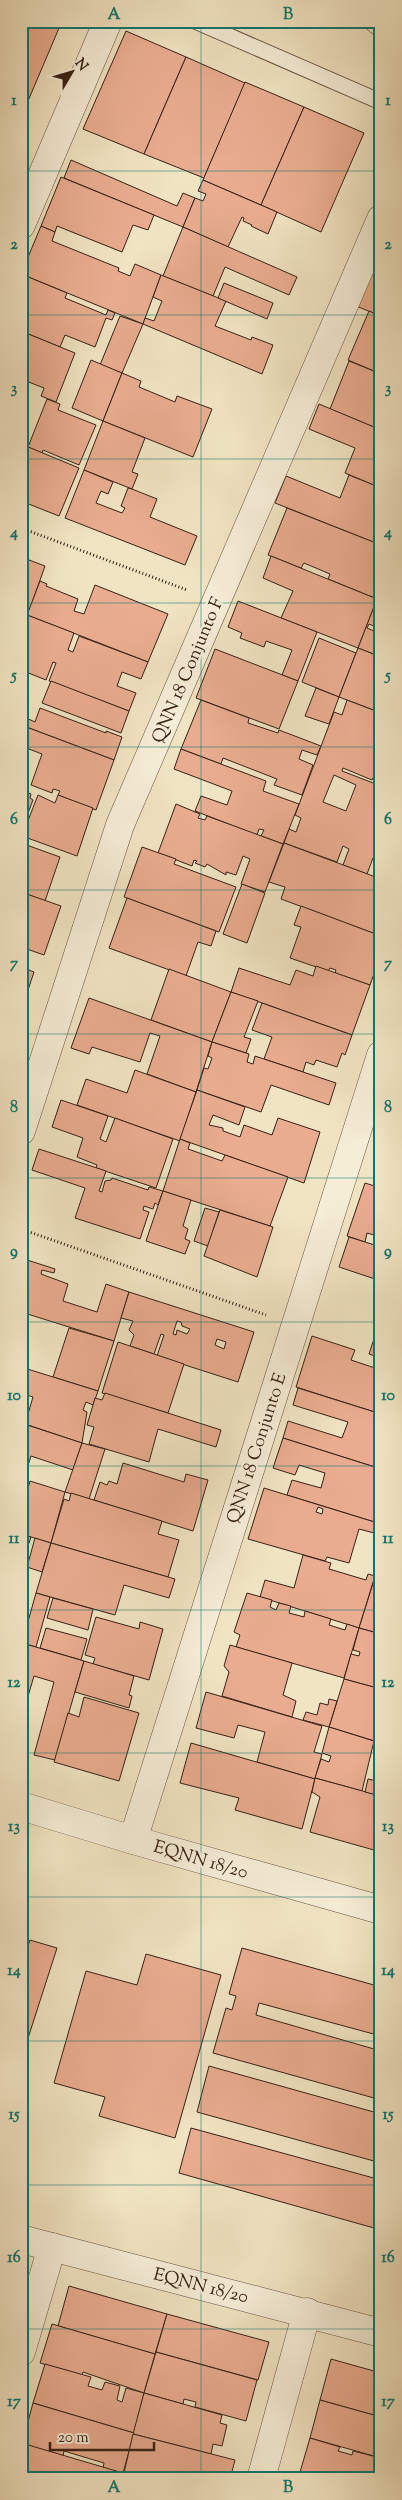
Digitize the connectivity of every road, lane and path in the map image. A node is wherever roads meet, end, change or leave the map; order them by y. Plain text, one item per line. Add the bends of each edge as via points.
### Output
1 (108, 21) edge
2 (196, 21) edge
3 (381, 102) edge
4 (381, 220) edge
5 (21, 225) edge
6 (21, 528) edge
7 (216, 601) junction
8 (381, 1056) edge
9 (21, 1131) edge
10 (21, 1229) edge
11 (295, 1325) junction
12 (21, 1806) edge
13 (133, 1840) junction
14 (381, 1910) edge
15 (21, 2239) edge
16 (52, 2247) junction
17 (307, 2312) junction
18 (381, 2333) edge
19 (21, 2352) edge
20 (261, 2479) edge

1 - 5 street
2 - 3 lane
4 - 7 street, QNN 18 Conjunto F
6 - 7 path
7 - 9 street, QNN 18 Conjunto F via 120,825
8 - 11 street, QNN 18 Conjunto E
10 - 11 path
11 - 13 street, QNN 18 Conjunto E
12 - 13 street, EQNN 18/20
13 - 14 street, EQNN 18/20
15 - 16 street, EQNN 18/20
16 - 17 street, EQNN 18/20
16 - 19 street
17 - 18 street, EQNN 18/20
17 - 20 street

